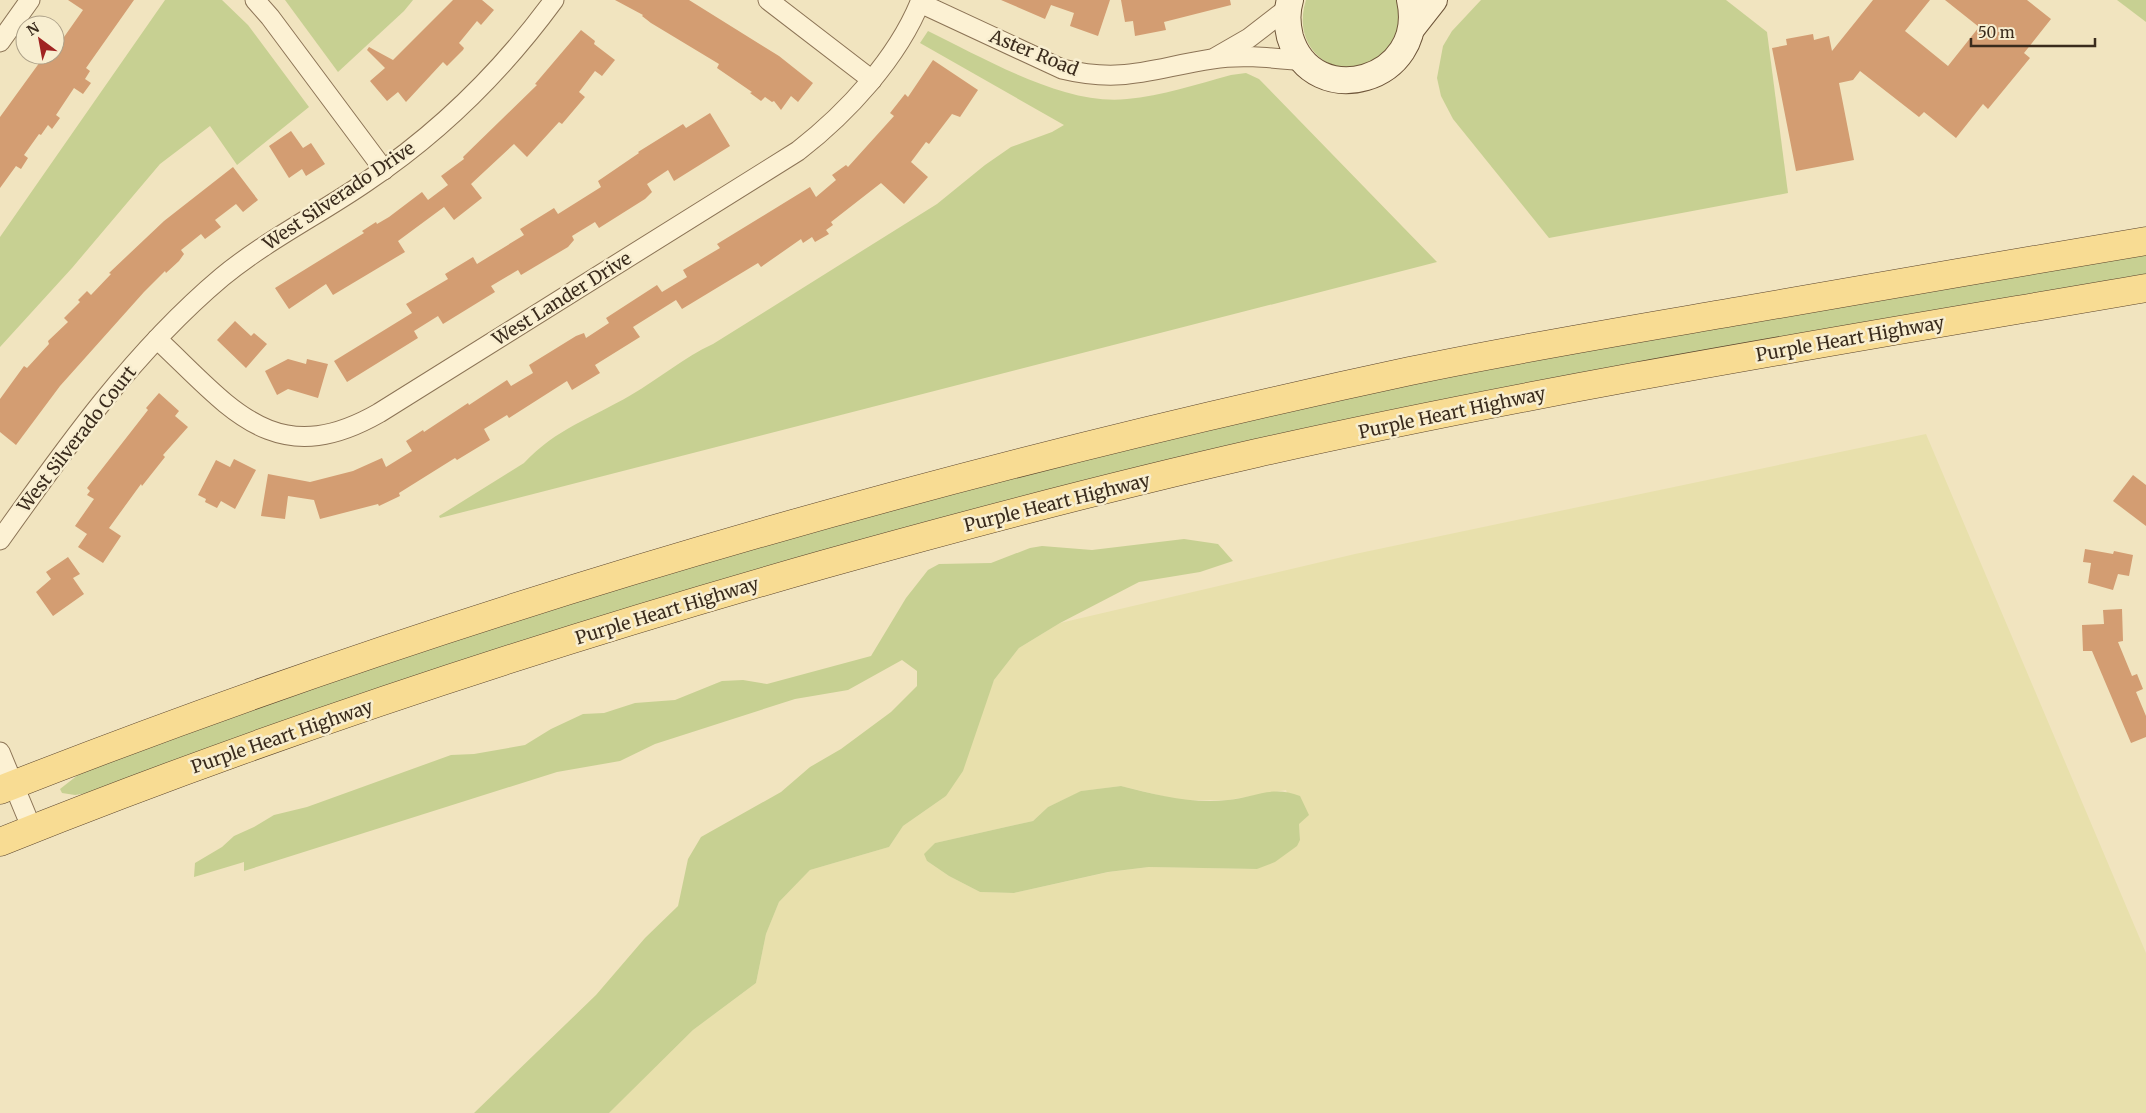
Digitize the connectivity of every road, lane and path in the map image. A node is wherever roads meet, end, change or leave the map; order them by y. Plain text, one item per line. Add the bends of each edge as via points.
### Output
1 (30, 0) edge
2 (254, 0) edge
3 (554, 0) edge
4 (768, 0) edge
5 (1410, 0) edge
6 (1434, 0) edge
7 (921, 2) edge
8 (1289, 4) edge
9 (1412, 28) junction
10 (0, 42) edge
11 (1213, 59) junction
12 (1303, 61) junction
13 (872, 80) junction
14 (384, 170) junction
15 (2146, 240) edge
16 (2146, 288) edge
17 (157, 339) junction
18 (0, 540) edge
19 (0, 752) edge
20 (8, 787) edge
21 (32, 829) junction
22 (0, 842) edge

1 - 10 street
2 - 14 street
3 - 14 street, West Silverado Drive via 488,79 438,128
4 - 13 street
5 - 9 street
6 - 9 street
7 - 11 street, Aster Road via 1062,69 1084,74 1148,73
7 - 13 street, West Lander Drive
8 - 11 street, Aster Road via 1249,38
8 - 12 street via 1287,27
9 - 12 street via 1396,60 1368,78 1334,79
11 - 12 street, Aster Road via 1255,57
13 - 17 street, West Lander Drive via 836,120 776,167 379,413 344,431 300,436 259,427 238,414
14 - 17 street, West Silverado Drive via 263,246 201,295
15 - 20 main road via 1425,368 1040,457 666,560 453,627 266,691
16 - 21 main road, Purple Heart Highway via 1586,385 1254,454 1083,495 722,593 534,651 210,762
17 - 18 street, West Silverado Court via 80,429
19 - 20 street
20 - 21 street
21 - 22 main road, Purple Heart Highway

